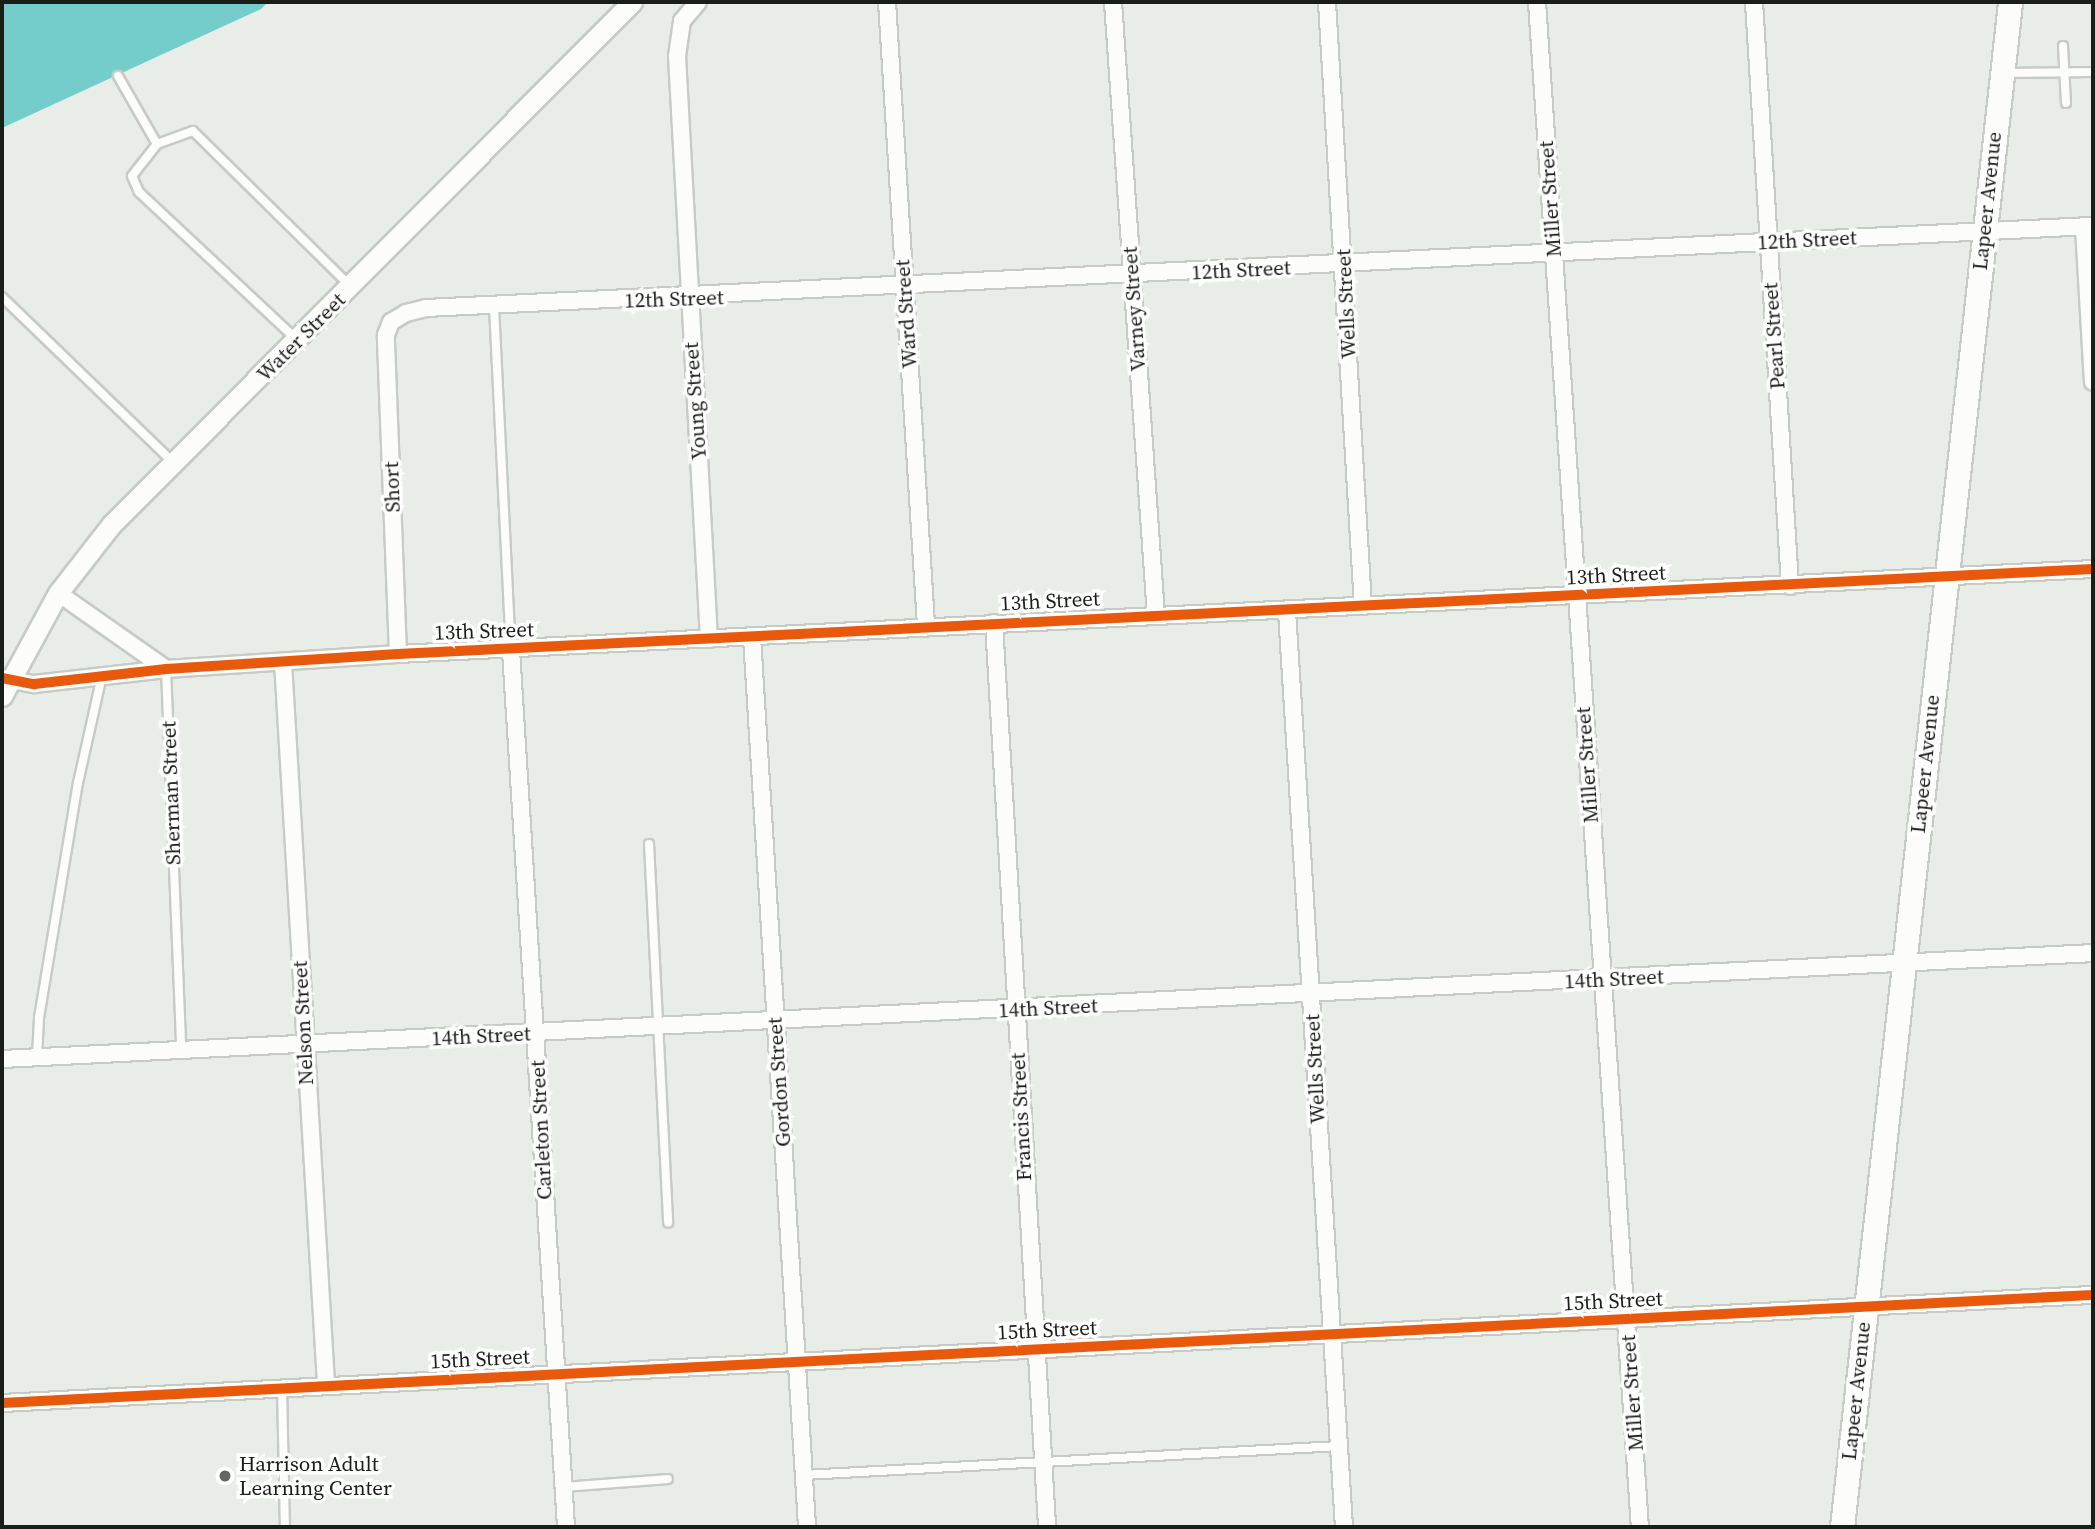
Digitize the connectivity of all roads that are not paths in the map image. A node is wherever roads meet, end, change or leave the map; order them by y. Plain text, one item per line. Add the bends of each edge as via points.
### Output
1 (632, 2) edge
2 (698, 2) edge
3 (887, 2) edge
4 (1113, 2) edge
5 (1327, 2) edge
6 (1537, 2) edge
7 (1754, 2) edge
8 (2010, 2) edge
9 (2063, 46) dead end
10 (2093, 72) edge
11 (2002, 73) junction
12 (2064, 74) junction
13 (118, 76) dead end
14 (2066, 103) dead end
15 (157, 144) junction
16 (2089, 227) edge
17 (1984, 230) junction
18 (1768, 242) junction
19 (1553, 254) junction
20 (1344, 265) junction
21 (1131, 275) junction
22 (351, 287) junction
23 (904, 287) junction
24 (2, 297) edge
25 (688, 299) junction
26 (494, 306) junction
27 (391, 322) joint
28 (298, 341) junction
29 (2093, 382) edge
30 (173, 462) junction
31 (2093, 569) edge
32 (1945, 577) junction
33 (1790, 586) junction
34 (58, 593) junction
35 (1576, 597) junction
36 (1363, 606) junction
37 (1287, 611) junction
38 (1156, 615) junction
39 (994, 623) junction
40 (926, 626) junction
41 (752, 637) junction
42 (709, 639) junction
43 (511, 650) junction
44 (398, 654) junction
45 (283, 662) junction
46 (166, 669) junction
47 (102, 676) junction
48 (4, 685) edge
49 (649, 844) dead end
50 (2093, 953) edge
51 (1904, 964) junction
52 (1602, 979) junction
53 (1310, 993) junction
54 (1015, 1010) junction
55 (776, 1021) junction
56 (658, 1028) junction
57 (536, 1034) junction
58 (304, 1045) junction
59 (181, 1049) junction
60 (37, 1057) junction
61 (2, 1059) edge
62 (668, 1223) dead end
63 (2093, 1295) edge
64 (1864, 1308) junction
65 (1627, 1319) junction
66 (1330, 1336) junction
67 (1035, 1350) junction
68 (796, 1362) junction
69 (556, 1374) junction
70 (326, 1384) junction
71 (282, 1386) junction
72 (2, 1403) edge
73 (1339, 1446) junction
74 (1044, 1464) junction
75 (804, 1475) junction
76 (668, 1479) dead end
77 (564, 1487) junction
78 (285, 1527) edge
79 (566, 1527) edge
80 (807, 1527) edge
81 (1047, 1527) edge
82 (1344, 1527) edge
83 (1640, 1527) edge
84 (1842, 1527) edge

1 - 22 street, Water Street
2 - 25 street, Young Street via 682,21 677,46
3 - 23 street, Ward Street
4 - 21 street, Varney Street
5 - 20 street, Wells Street
6 - 19 street, Miller Street
7 - 18 street, Pearl Street
8 - 11 main road, Lapeer Avenue
9 - 12 lane
10 - 12 lane
11 - 12 lane
11 - 17 main road, Lapeer Avenue
12 - 14 lane
13 - 15 lane
15 - 22 lane via 193,131
15 - 28 lane via 132,176 139,192
16 - 17 street, 12th Street
16 - 29 street
17 - 18 street, 12th Street
17 - 32 main road, Lapeer Avenue
18 - 19 street, 12th Street
18 - 33 street, Pearl Street
19 - 20 street, 12th Street
19 - 35 street, Miller Street
20 - 21 street, 12th Street
20 - 36 street, Wells Street
21 - 23 street, 12th Street
21 - 38 street, Varney Street
22 - 28 street, Water Street
23 - 25 street, 12th Street
23 - 40 street, Ward Street
24 - 30 lane
25 - 26 street, 12th Street
25 - 42 street, Young Street
26 - 27 street, 12th Street via 426,308
26 - 43 lane
27 - 44 street, Short via 386,335
28 - 30 street, Water Street
30 - 34 street, Water Street via 112,524
31 - 32 street, 13th Street
32 - 33 street, 13th Street
32 - 51 main road, Lapeer Avenue
33 - 35 street, 13th Street
34 - 46 street
34 - 48 street, Water Street
35 - 36 street, 13th Street
35 - 52 street, Miller Street
36 - 37 street, 13th Street
37 - 38 street, 13th Street
37 - 53 street, Wells Street
38 - 39 street, 13th Street
39 - 40 street, 13th Street
39 - 54 street, Francis Street
40 - 41 street, 13th Street
41 - 42 street, 13th Street
41 - 55 street, Gordon Street
42 - 43 street, 13th Street
43 - 44 street, 13th Street
43 - 57 street, Carleton Street
44 - 45 street, 13th Street
45 - 46 street, 13th Street
45 - 58 street, Nelson Street
46 - 47 street, 13th Street
46 - 59 lane, Sherman Street
47 - 48 street, 13th Street
47 - 60 lane via 78,783 38,1018
49 - 56 lane
50 - 51 street, 14th Street
51 - 52 street, 14th Street
51 - 64 main road, Lapeer Avenue
52 - 53 street, 14th Street
52 - 65 street, Miller Street
53 - 54 street, 14th Street
53 - 66 street, Wells Street
54 - 55 street, 14th Street
54 - 67 street, Francis Street
55 - 56 street, 14th Street
55 - 68 street, Gordon Street
56 - 57 street, 14th Street
56 - 62 lane
57 - 58 street, 14th Street
57 - 69 street, Carleton Street
58 - 59 street, 14th Street
58 - 70 street, Nelson Street
59 - 60 street, 14th Street
60 - 61 street, 14th Street
63 - 64 street, 15th Street
64 - 65 street, 15th Street
64 - 84 main road, Lapeer Avenue
65 - 66 street, 15th Street
65 - 83 street, Miller Street
66 - 67 street, 15th Street
66 - 73 street, Wells Street
67 - 68 street, 15th Street
67 - 74 street, Francis Street
68 - 69 street, 15th Street
68 - 75 street, Gordon Street
69 - 70 street, 15th Street
69 - 77 street, Carleton Street
70 - 71 street, 15th Street
71 - 72 street, 15th Street
71 - 78 lane
73 - 74 lane
73 - 82 street, Wells Street
74 - 75 lane
74 - 81 street, Francis Street
75 - 80 street, Gordon Street
76 - 77 lane
77 - 79 street, Carleton Street

